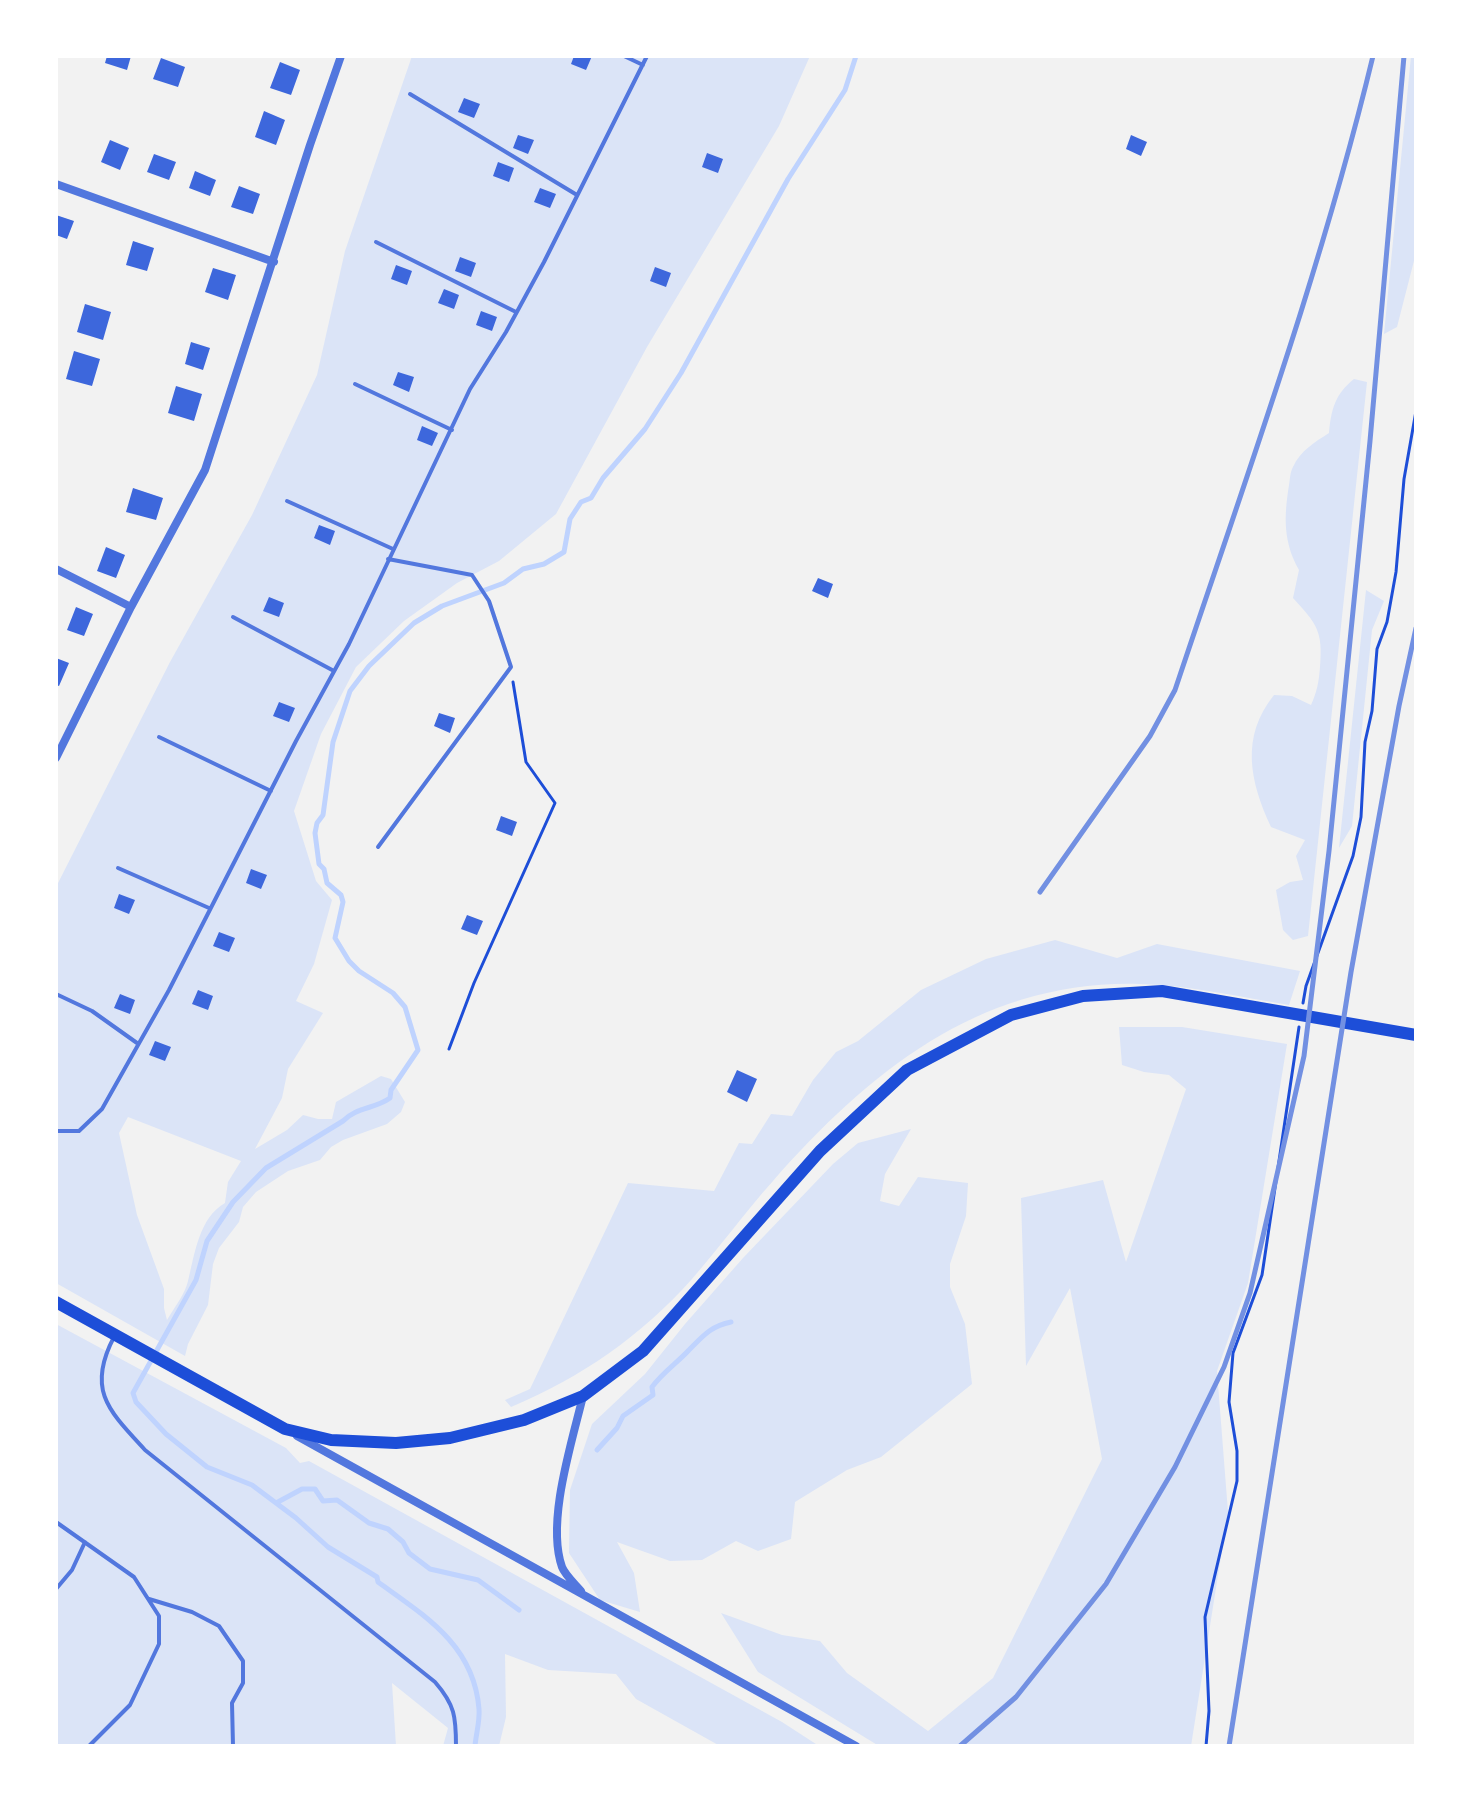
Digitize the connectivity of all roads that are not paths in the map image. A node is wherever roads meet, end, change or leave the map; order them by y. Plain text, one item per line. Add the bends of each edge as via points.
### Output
1 (341, 56) edge
2 (624, 56) edge
3 (647, 56) edge
4 (643, 65) junction
5 (410, 94) dead end
6 (56, 184) edge
7 (577, 195) junction
8 (376, 242) dead end
9 (274, 262) junction
10 (516, 312) junction
11 (355, 384) dead end
12 (452, 430) junction
13 (287, 501) dead end
14 (393, 549) junction
15 (388, 559) junction
16 (56, 569) edge
17 (131, 607) junction
18 (233, 617) dead end
19 (334, 671) junction
20 (159, 737) dead end
21 (56, 758) edge
22 (271, 791) junction
23 (378, 847) dead end
24 (118, 868) dead end
25 (209, 908) junction
26 (56, 994) edge
27 (1416, 1035) edge
28 (137, 1043) junction
29 (56, 1131) edge
30 (56, 1302) edge
31 (120, 1338) junction
32 (583, 1396) junction
33 (285, 1429) junction
34 (56, 1522) edge
35 (85, 1542) junction
36 (56, 1589) edge
37 (584, 1595) junction
38 (148, 1599) junction
39 (89, 1746) edge
40 (233, 1746) edge
41 (456, 1746) edge
42 (856, 1746) edge

1 - 9 street
2 - 4 lane
3 - 4 lane
4 - 7 lane
5 - 7 lane
6 - 9 street
7 - 10 lane
8 - 10 lane
9 - 17 street via 205,470
10 - 12 lane
11 - 12 lane
12 - 14 lane
13 - 14 lane
14 - 15 lane
15 - 19 lane
15 - 23 lane via 472,575 489,601 511,667
16 - 17 street
17 - 21 street
18 - 19 lane
19 - 22 lane
20 - 22 lane
22 - 25 lane
24 - 25 lane
25 - 28 lane
26 - 28 lane via 92,1011
27 - 32 main road via 1162,991 1083,996 1011,1015 907,1070 820,1151 643,1351
28 - 29 lane via 102,1109 79,1131
30 - 31 main road
31 - 33 main road
31 - 41 lane via 102,1359 102,1390 125,1429 435,1682 449,1698 456,1719
32 - 33 main road via 524,1420 450,1438 344,1441
32 - 37 street via 564,1477 558,1543 562,1569
33 - 37 street
34 - 35 lane
35 - 36 lane
35 - 38 lane via 134,1577
37 - 42 street
38 - 39 lane via 159,1616 159,1644 130,1705
38 - 40 lane via 219,1626 243,1661 243,1683 232,1703

